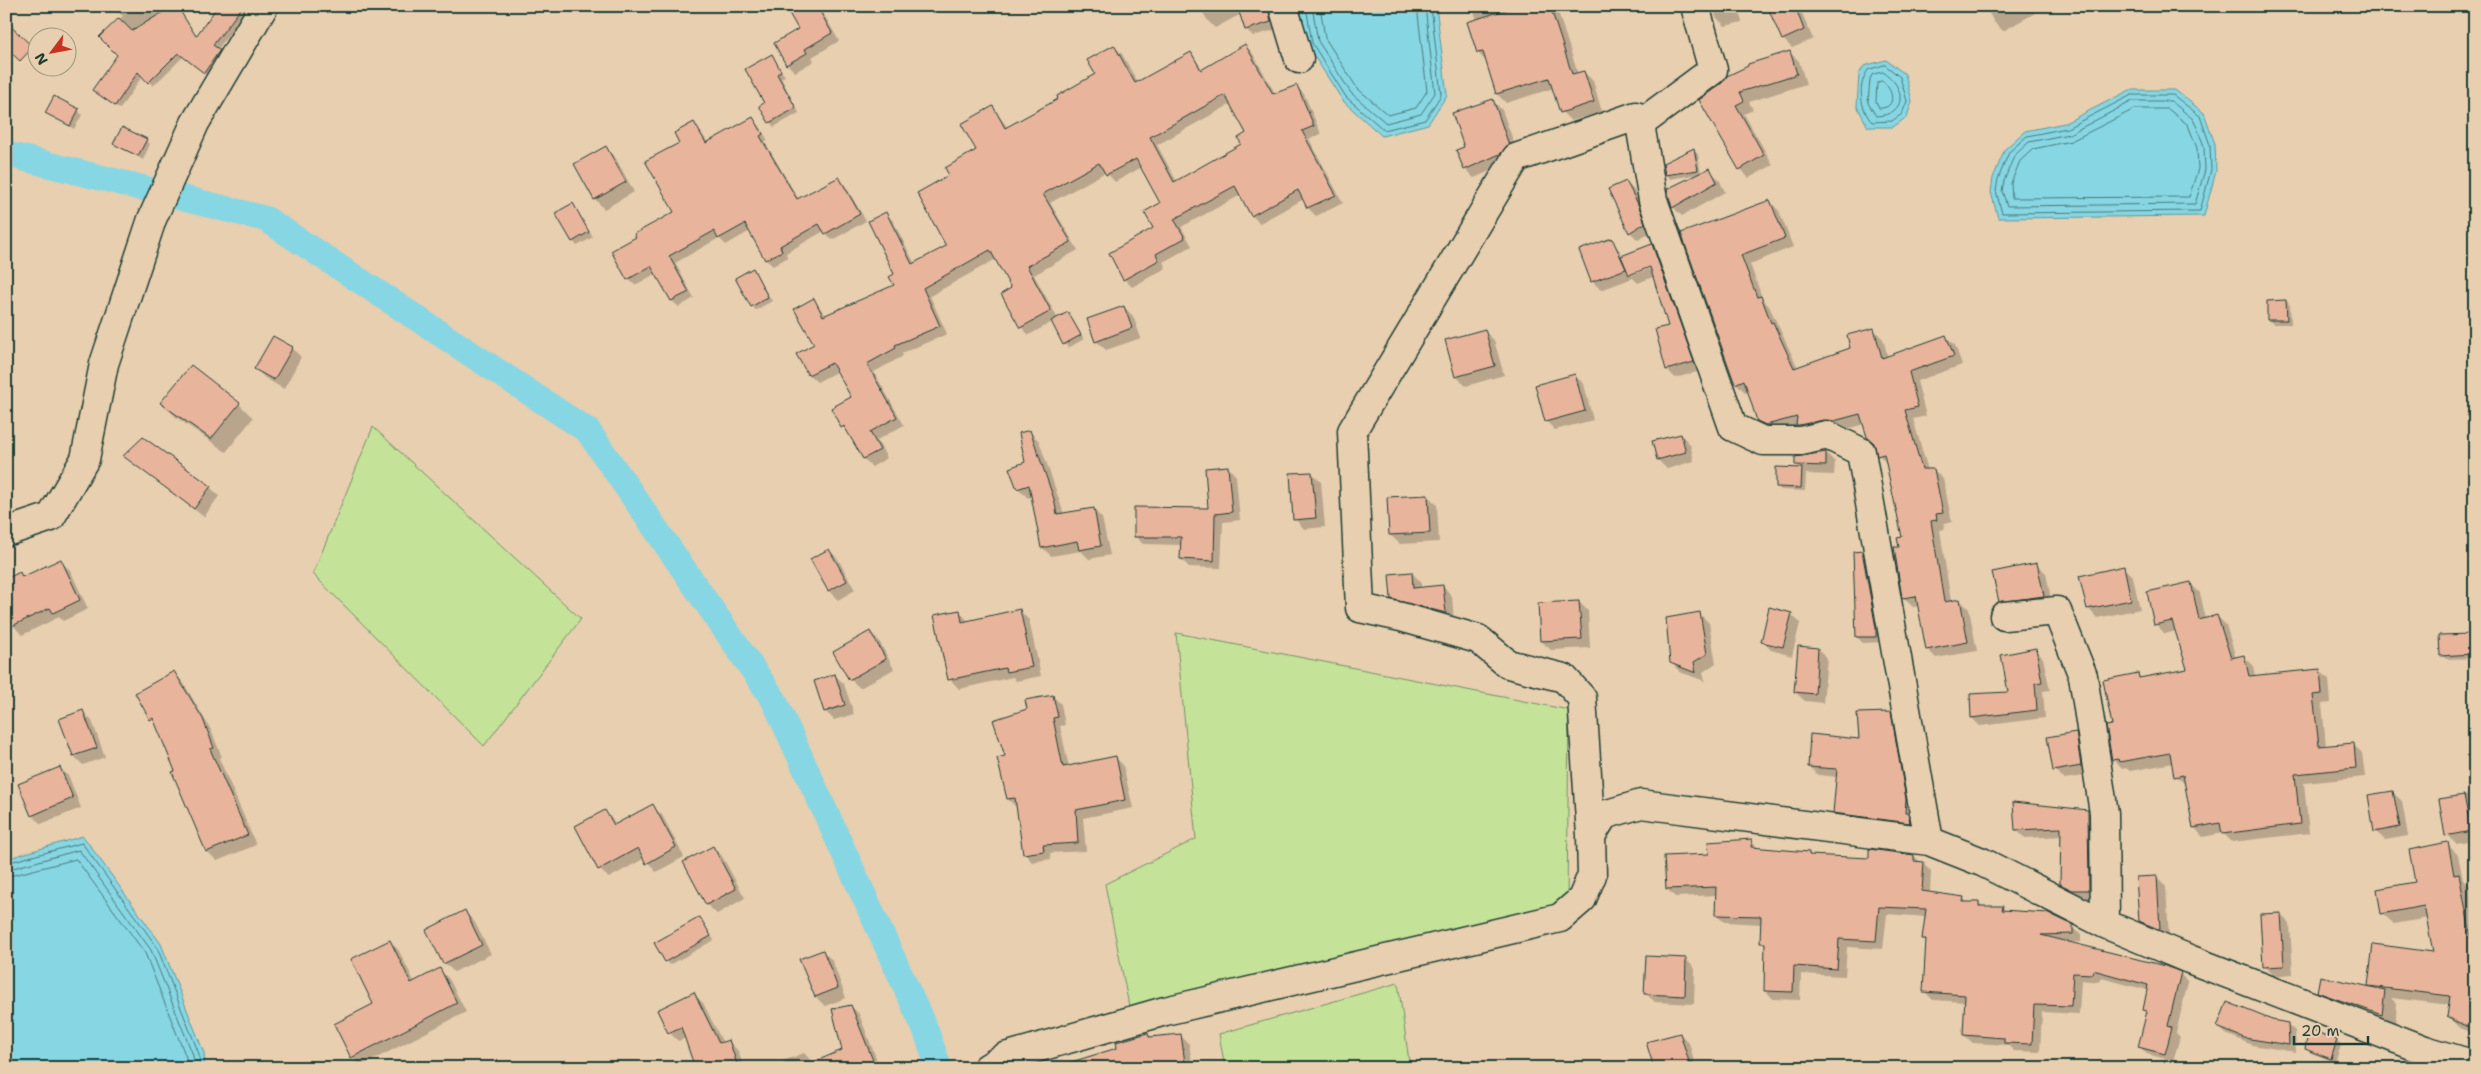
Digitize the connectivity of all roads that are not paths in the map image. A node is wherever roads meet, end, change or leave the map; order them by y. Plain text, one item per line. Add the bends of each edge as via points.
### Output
1 (264, 6) edge
2 (1284, 6) edge
3 (1695, 6) edge
4 (1299, 59) dead end
5 (1636, 116) dead end
6 (6, 532) edge
7 (2004, 616) dead end
8 (1591, 836) junction
9 (1929, 841) junction
10 (2105, 924) junction
11 (2475, 1066) edge
12 (987, 1068) edge

1 - 6 street via 195,123 152,219 104,364 85,459 51,518
2 - 4 street
3 - 9 street via 1713,70 1640,124 1652,200 1733,427 1763,441 1801,441 1827,435 1861,452
5 - 8 street via 1516,158 1352,431 1360,608 1478,639 1508,664 1564,678 1582,698
7 - 10 street via 2057,611 2083,676 2104,812
8 - 9 street via 1604,815 1641,804
8 - 12 street via 1592,875 1582,899 1560,918 1165,1011 1004,1057
9 - 10 street via 1982,862
10 - 11 street via 2189,960

